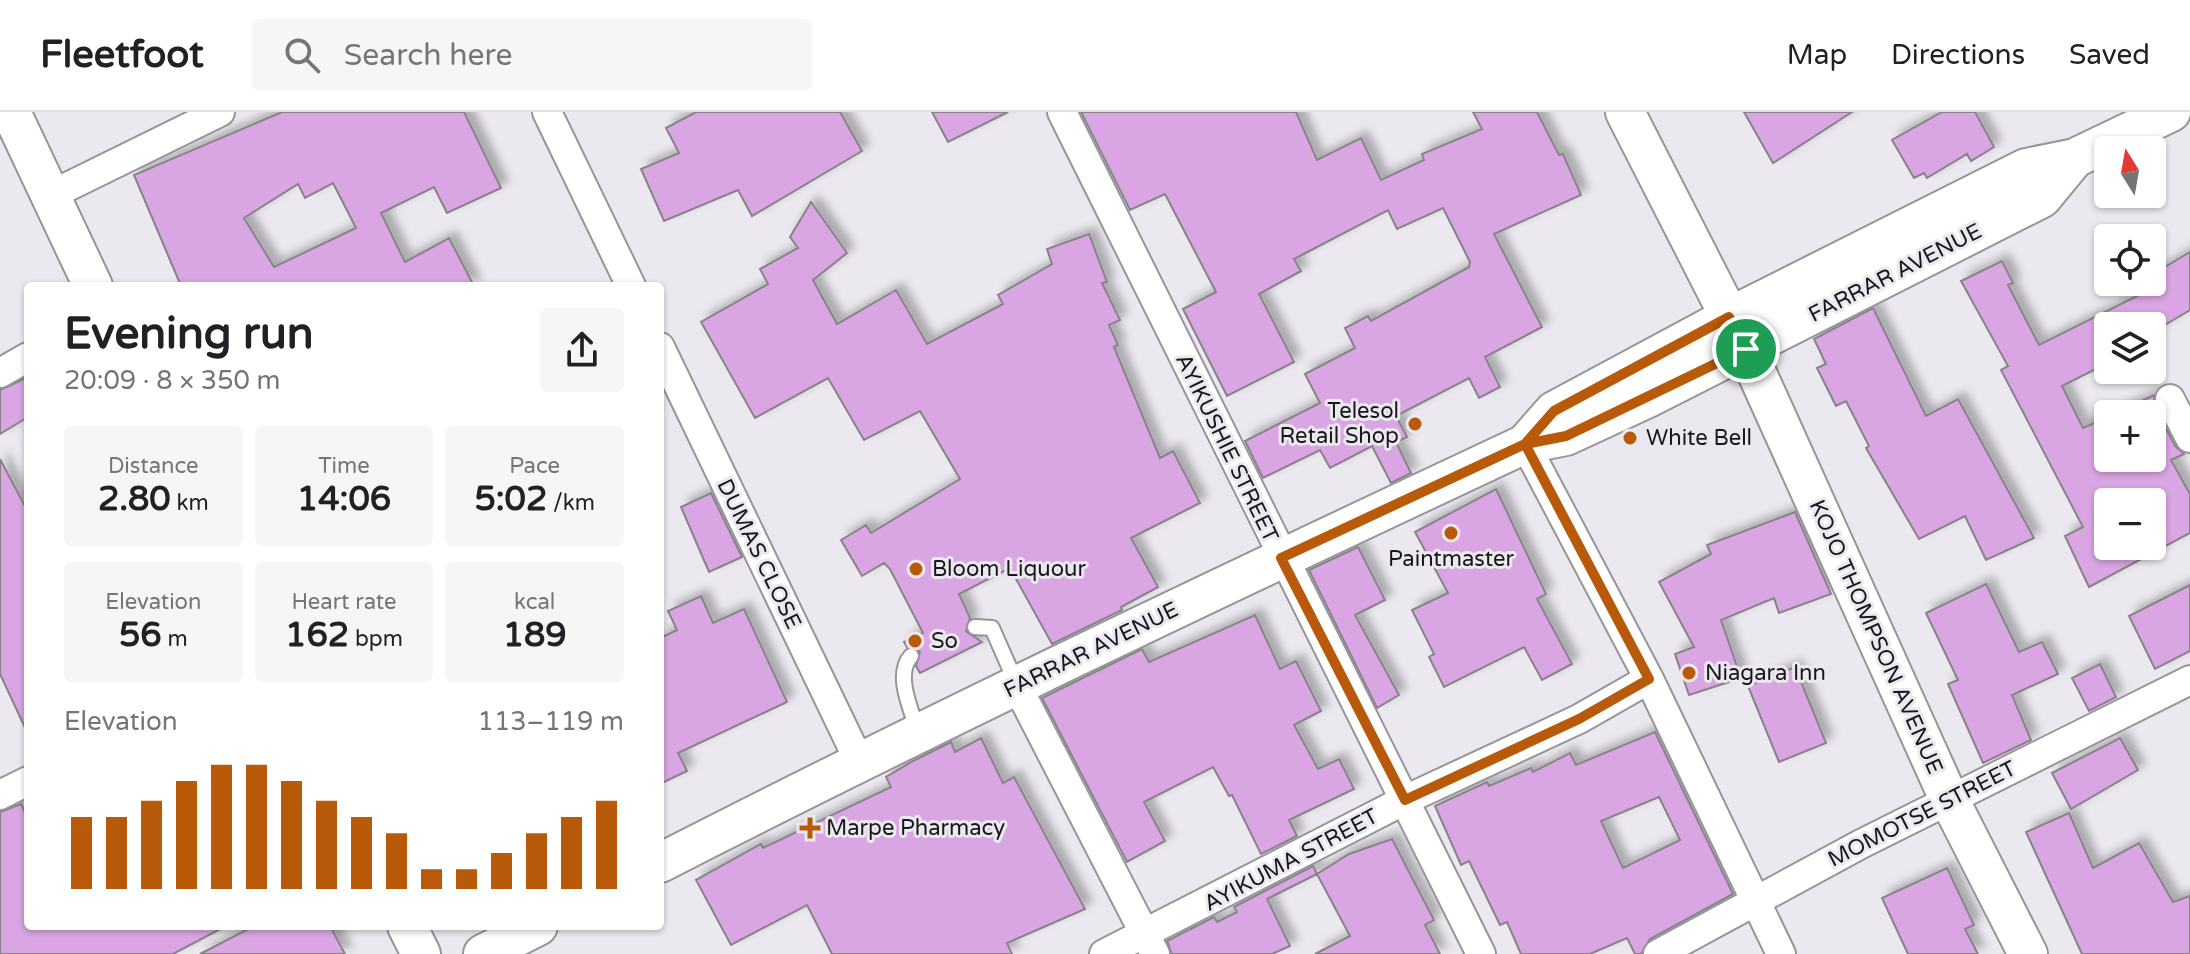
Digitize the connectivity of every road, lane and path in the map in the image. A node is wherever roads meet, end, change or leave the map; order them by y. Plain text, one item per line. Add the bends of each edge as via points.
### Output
1 (11, 112) edge
2 (220, 112) edge
3 (547, 112) edge
4 (1062, 112) edge
5 (2171, 112) edge
6 (1625, 116) edge
7 (49, 196) junction
8 (91, 282) edge
9 (629, 282) edge
10 (1738, 333) junction
11 (664, 355) edge
12 (24, 359) edge
13 (0, 373) edge
14 (2170, 399) dead end
15 (2190, 438) edge
16 (1525, 444) junction
17 (1281, 558) junction
18 (975, 627) dead end
19 (911, 656) dead end
20 (1649, 679) junction
21 (2190, 680) edge
22 (1017, 686) junction
23 (918, 733) junction
24 (859, 761) junction
25 (24, 783) edge
26 (0, 795) edge
27 (1949, 799) junction
28 (1405, 800) junction
29 (664, 861) edge
30 (1755, 904) junction
31 (409, 930) edge
32 (530, 930) edge
33 (1150, 944) edge
34 (421, 954) edge
35 (483, 954) edge
36 (1104, 954) edge
37 (1481, 954) edge
38 (1658, 954) edge
39 (1781, 954) edge
40 (2028, 954) edge

1 - 7 main road
2 - 7 street
3 - 9 street
4 - 17 street, AYIKUSHIE STREET
5 - 10 main road, FARRAR AVENUE via 2075,158 2042,198
6 - 10 main road, KOJO THOMPSON AVENUE
7 - 8 main road
10 - 16 main road, FARRAR AVENUE via 1554,411
10 - 27 main road, KOJO THOMPSON AVENUE
11 - 24 street, DUMAS CLOSE
12 - 13 street
14 - 15 street
16 - 17 main road, FARRAR AVENUE
16 - 20 street
17 - 22 main road, FARRAR AVENUE
17 - 28 street, AYIKUSHIE STREET
18 - 22 lane via 992,628
19 - 23 lane via 904,677
20 - 28 street, AYIKUMA STREET via 1579,719
20 - 30 street
21 - 27 street, MOMOTSE STREET
22 - 23 main road, FARRAR AVENUE
22 - 33 street
23 - 24 main road, FARRAR AVENUE
24 - 29 main road, FARRAR AVENUE
25 - 26 street
27 - 30 street, MOMOTSE STREET
27 - 40 main road, KOJO THOMPSON AVENUE
28 - 33 street, AYIKUMA STREET
28 - 37 street, AYIKUSHIE STREET
30 - 38 street, MOMOTSE STREET
30 - 39 street
31 - 34 main road
32 - 35 main road
33 - 36 street, AYIKUMA STREET

